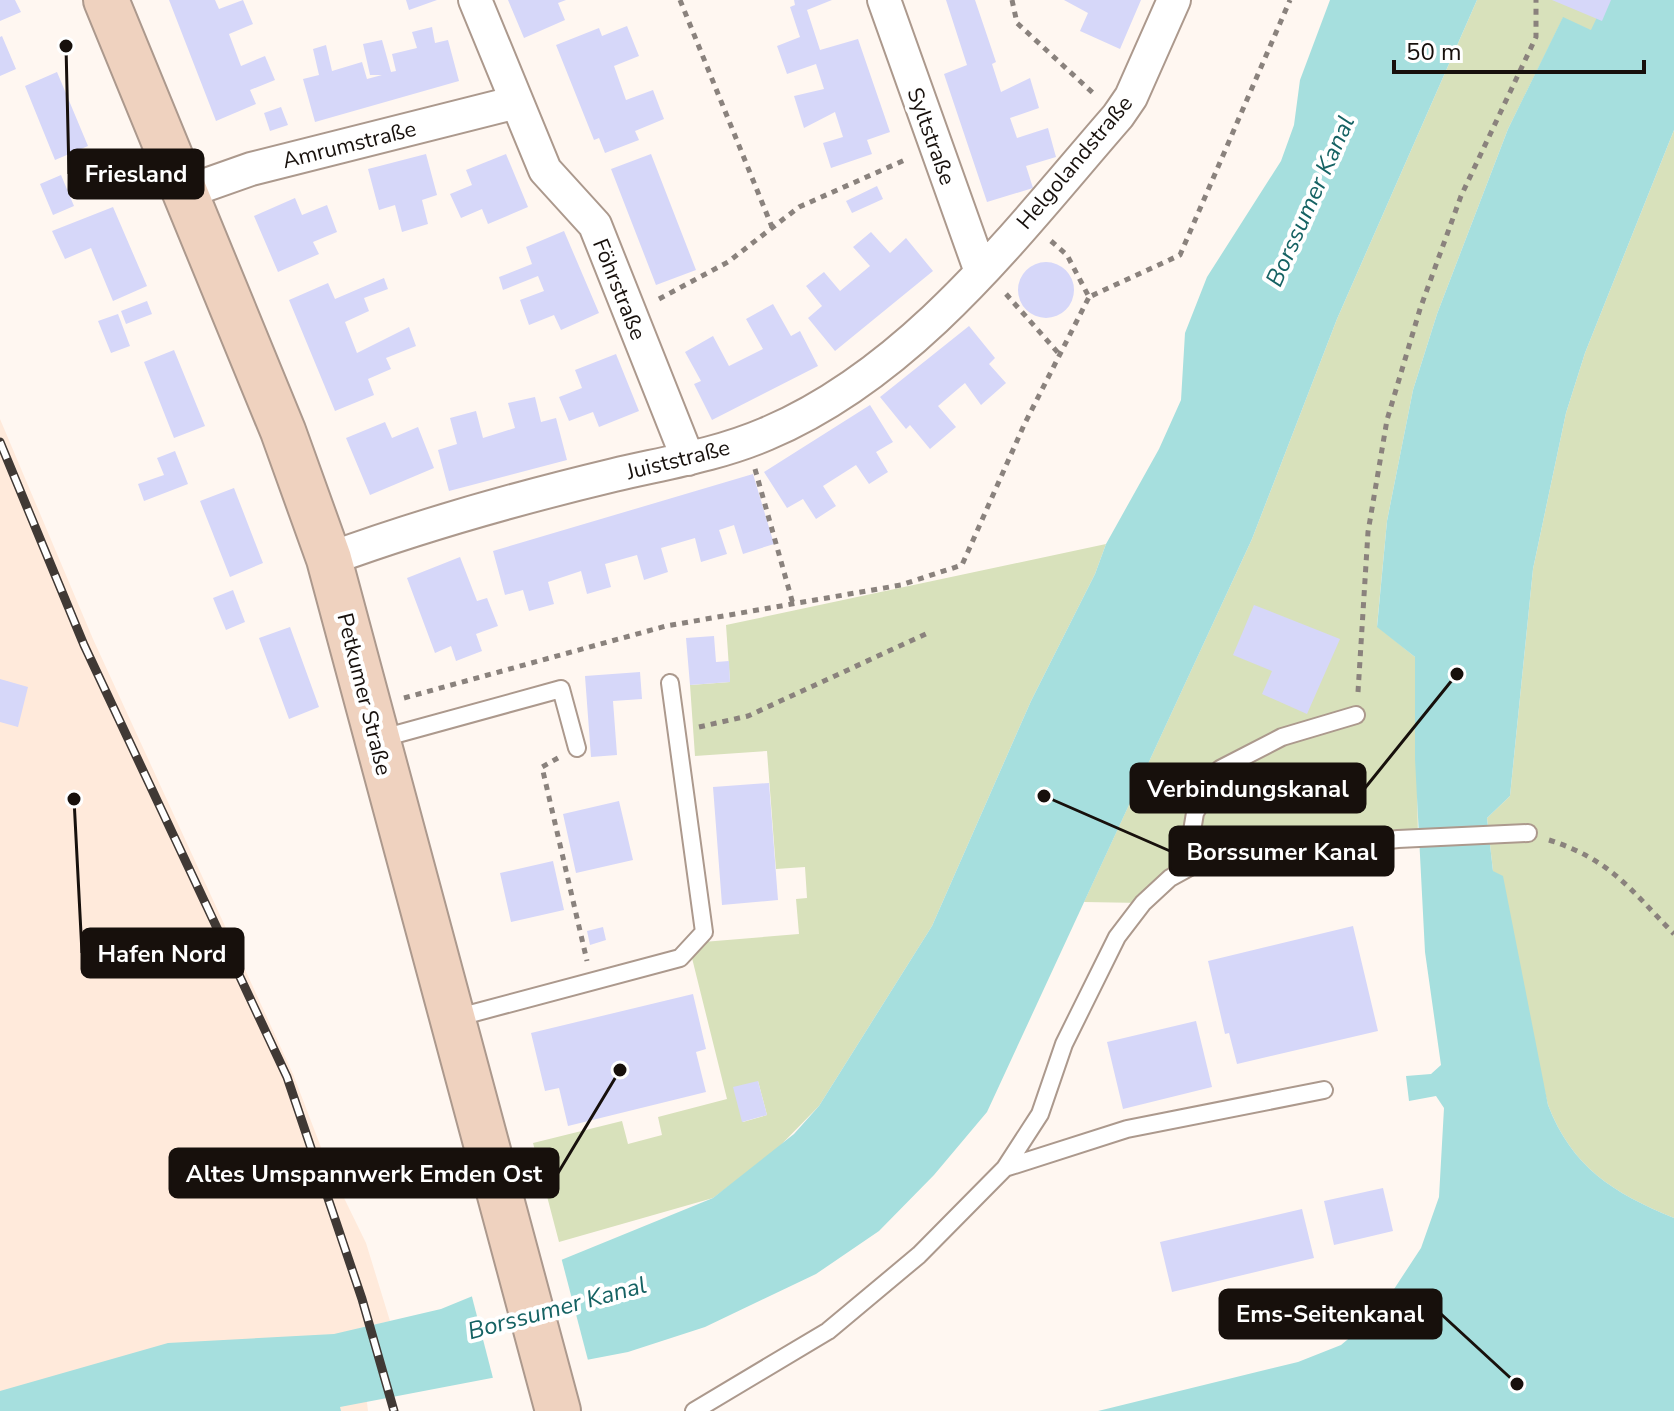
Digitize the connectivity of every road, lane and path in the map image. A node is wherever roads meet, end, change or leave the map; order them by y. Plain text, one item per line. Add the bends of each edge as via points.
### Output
1 (106, 0) edge
2 (475, 0) edge
3 (680, 0) edge
4 (884, 0) edge
5 (1012, 0) edge
6 (1174, 0) edge
7 (1290, 0) edge
8 (1536, 0) edge
9 (517, 102) junction
10 (1118, 116) junction
11 (936, 148) junction
12 (183, 193) junction
13 (1027, 220) junction
14 (772, 227) junction
15 (981, 272) junction
16 (1089, 297) junction
17 (630, 314) junction
18 (1060, 355) junction
19 (748, 442) junction
20 (688, 459) junction
21 (329, 559) junction
22 (793, 604) junction
23 (930, 632) dead end
24 (670, 683) dead end
25 (1356, 715) joint
26 (374, 723) junction
27 (677, 732) junction
28 (577, 748) joint
29 (1528, 833) joint
30 (1186, 867) junction
31 (1674, 934) edge
32 (591, 982) junction
33 (454, 1018) junction
34 (1324, 1090) dead end
35 (1005, 1168) junction
36 (556, 1403) edge
37 (694, 1411) edge

1 - 12 main road, Petkumer Straße
2 - 9 street, Föhrstraße
3 - 14 path
4 - 11 street, Syltstraße
5 - 10 path via 1017,23
6 - 10 street, Helgolandstraße
7 - 16 path via 1180,255
8 - 25 path via 1536,37 1461,196 1387,420 1368,532
9 - 12 street, Amrumstraße via 251,169
9 - 17 street, Föhrstraße via 545,170 595,225
10 - 13 street, Helgolandstraße
11 - 14 path via 799,207
11 - 15 street, Syltstraße
12 - 21 main road, Petkumer Straße via 283,431
13 - 15 street, Helgolandstraße
13 - 16 path via 1067,255
14 - 17 path via 691,285
15 - 18 path
15 - 19 street, Juiststraße via 867,375 800,418
16 - 18 path
17 - 20 street, Föhrstraße
18 - 22 path via 962,565 901,585
19 - 20 street, Juiststraße
19 - 22 path
20 - 21 street, Juiststraße via 487,508
21 - 26 main road, Petkumer Straße
22 - 26 path via 666,626
23 - 27 path via 748,716
24 - 27 lane
25 - 30 lane via 1282,737 1220,769 1195,813
26 - 28 lane via 561,689
26 - 33 main road, Petkumer Straße
27 - 32 lane via 704,932 680,958
28 - 32 path via 542,767
29 - 30 lane via 1398,839
29 - 31 path via 1590,855 1611,869
30 - 35 lane via 1143,903 1117,937 1064,1044 1040,1114
32 - 33 lane
33 - 36 main road, Petkumer Straße
34 - 35 lane via 1127,1129
35 - 37 lane via 919,1255 828,1331

